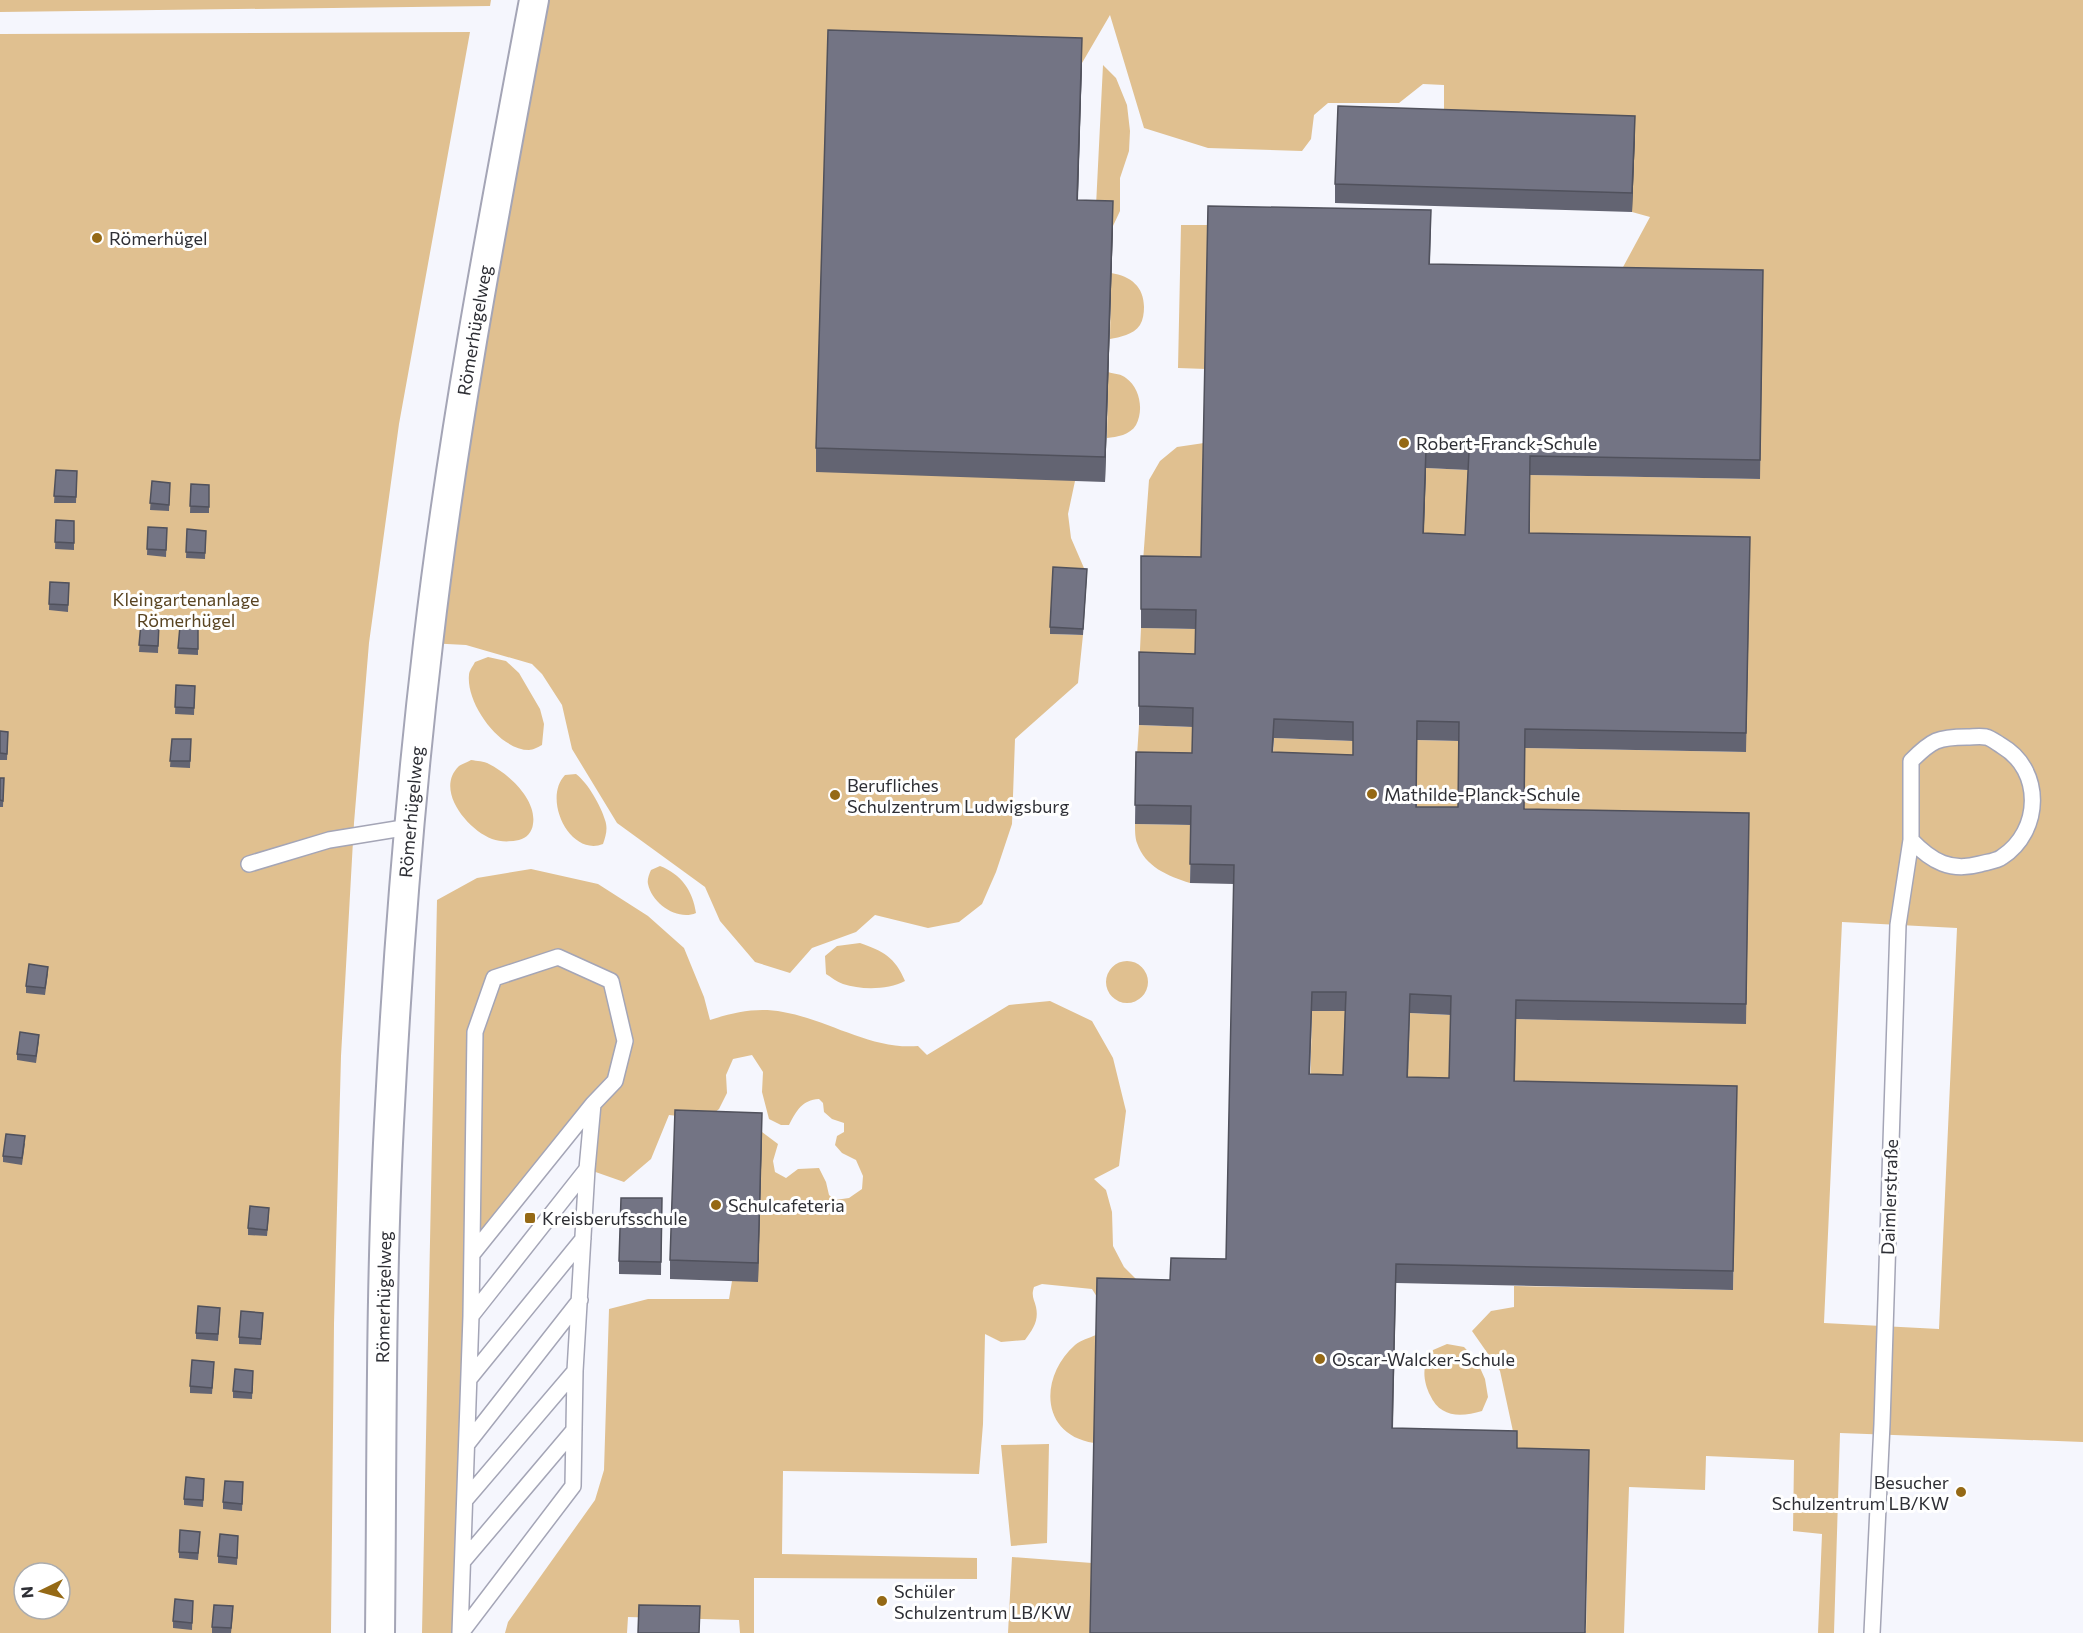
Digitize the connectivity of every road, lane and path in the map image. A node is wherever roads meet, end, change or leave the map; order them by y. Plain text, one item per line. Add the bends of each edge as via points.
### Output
1 (534, 0) edge
2 (410, 827) junction
3 (1911, 840) junction
4 (249, 864) dead end
5 (593, 1104) junction
6 (587, 1169) junction
7 (583, 1239) junction
8 (473, 1253) junction
9 (580, 1300) junction
10 (471, 1316) junction
11 (575, 1371) junction
12 (469, 1379) junction
13 (574, 1430) junction
14 (468, 1443) junction
15 (466, 1499) junction
16 (464, 1560) junction
17 (380, 1633) edge
18 (461, 1633) edge
19 (1872, 1633) edge

1 - 2 street, Römerhügelweg via 455,444 428,643
2 - 4 lane via 328,840
2 - 17 street, Römerhügelweg via 390,1108
3 - 3 lane, Daimlerstraße via 1936,861 1964,868 2001,858 2022,839 2033,810 2029,779 2012,752 1987,737 1944,737 1924,748 1911,761
3 - 19 lane, Daimlerstraße via 1899,925
5 - 6 lane
5 - 8 lane
5 - 8 lane via 615,1080 626,1041 611,981 558,957 494,978 475,1032
6 - 7 lane
6 - 10 lane
7 - 9 lane
7 - 12 lane
8 - 10 lane
9 - 11 lane
9 - 14 lane
10 - 12 lane
11 - 13 lane
11 - 15 lane
12 - 14 lane
13 - 16 lane
13 - 18 lane via 573,1486
14 - 15 lane
15 - 16 lane
16 - 18 lane

